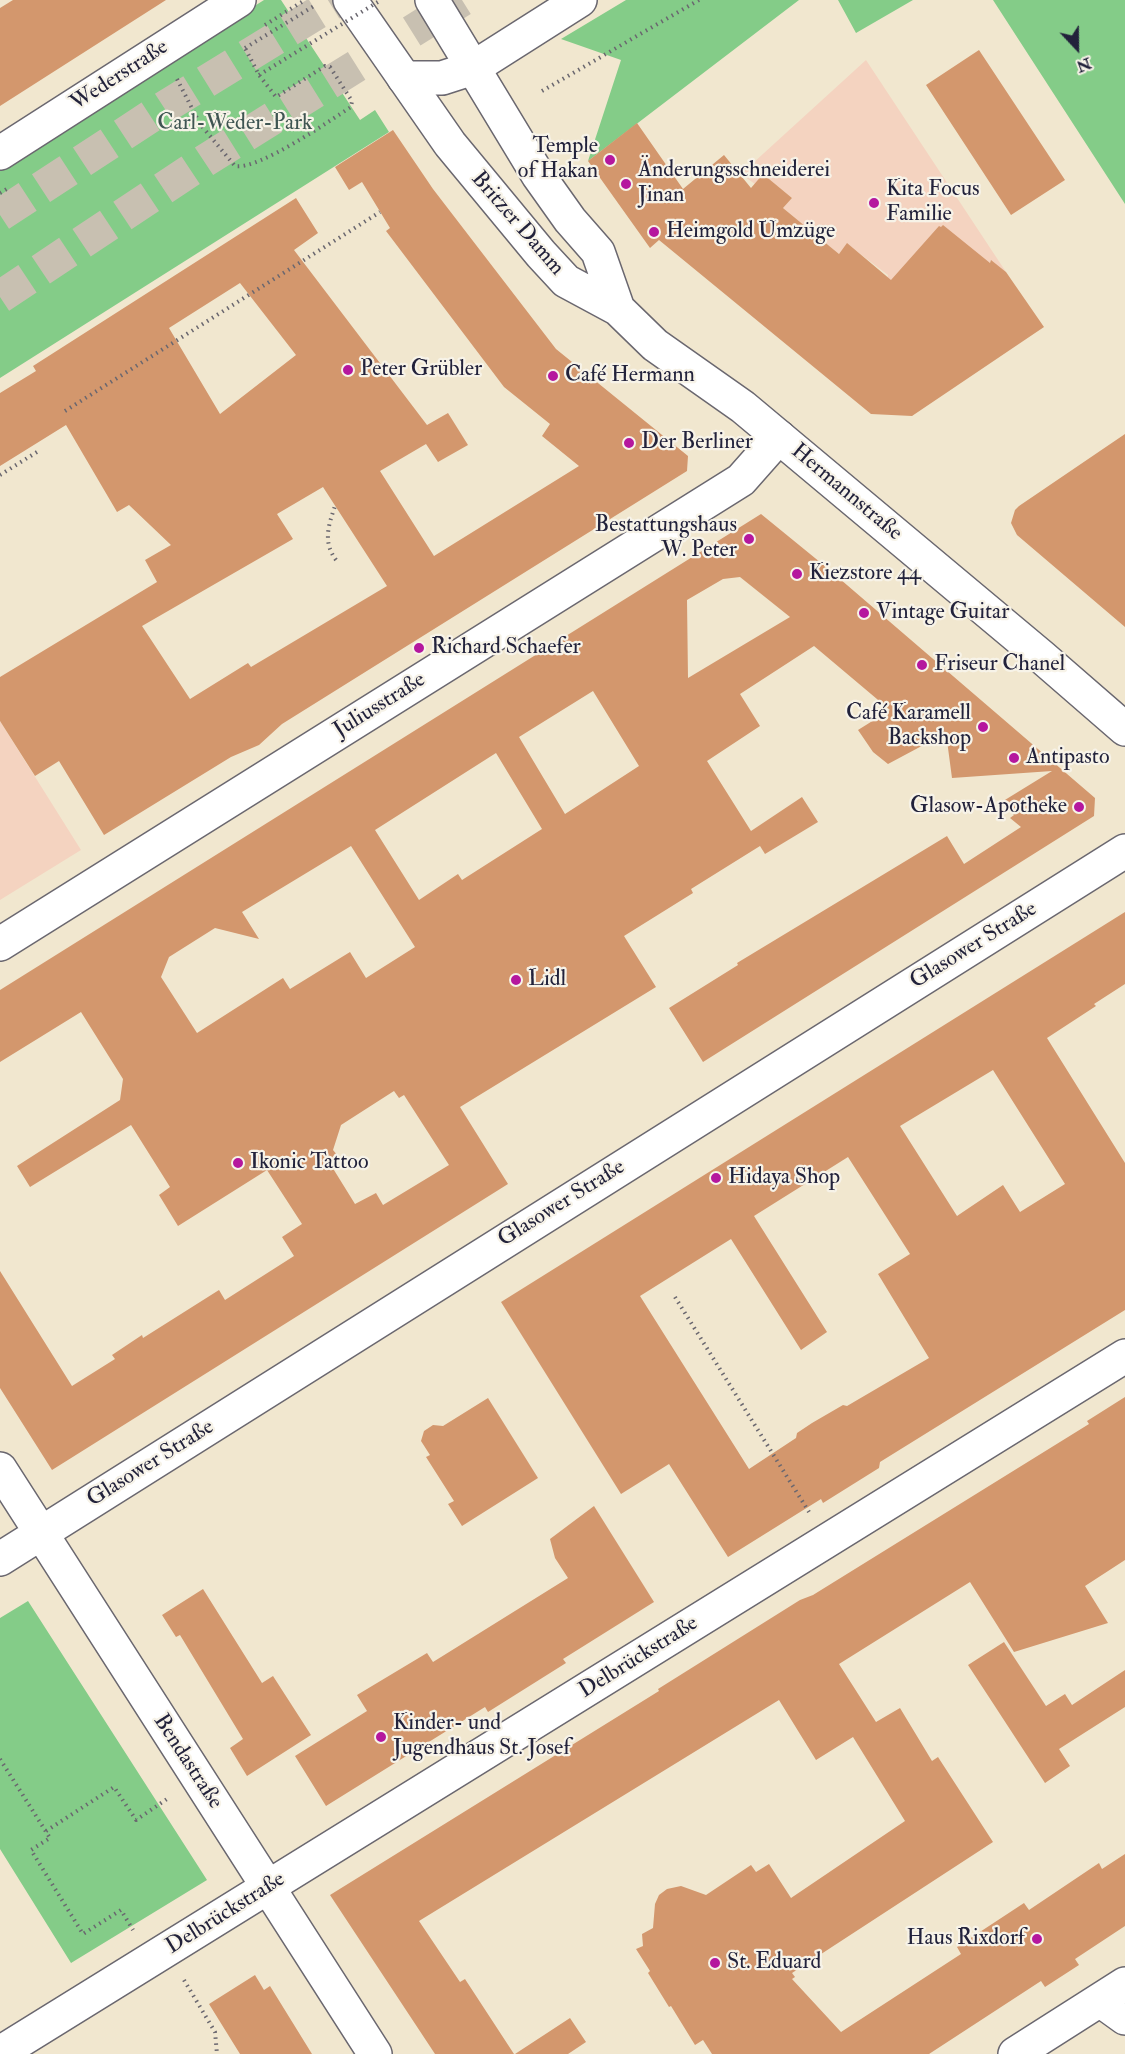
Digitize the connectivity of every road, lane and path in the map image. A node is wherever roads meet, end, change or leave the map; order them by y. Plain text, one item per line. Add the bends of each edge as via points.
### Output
1 (239, 0) edge
2 (350, 0) edge
3 (381, 0) edge
4 (432, 0) edge
5 (580, 0) edge
6 (699, 0) edge
7 (314, 6) dead end
8 (472, 68) junction
9 (260, 75) junction
10 (404, 78) junction
11 (177, 79) dead end
12 (542, 91) dead end
13 (0, 153) edge
14 (380, 212) dead end
15 (618, 309) junction
16 (65, 411) dead end
17 (779, 437) junction
18 (37, 452) dead end
19 (0, 475) edge
20 (336, 503) dead end
21 (336, 560) dead end
22 (1125, 729) edge
23 (1125, 851) edge
24 (0, 944) edge
25 (675, 1297) dead end
26 (1125, 1356) edge
27 (0, 1469) edge
28 (40, 1533) junction
29 (826, 1541) junction
30 (0, 1558) edge
31 (0, 1759) edge
32 (198, 1779) junction
33 (46, 1831) junction
34 (268, 1888) junction
35 (152, 1960) junction
36 (184, 1980) dead end
37 (1117, 2000) edge
38 (0, 2053) edge
39 (217, 2054) edge
40 (375, 2054) edge
41 (1015, 2054) edge

1 - 13 main road, Wederstraße
2 - 10 main road, Britzer Damm
3 - 9 path, bridge
4 - 8 main road, Britzer Damm
5 - 8 main road
6 - 12 path
7 - 9 path, bridge via 245,48
8 - 10 main road via 442,78
8 - 15 main road, Britzer Damm via 538,175 598,252
9 - 11 path, bridge via 276,97 325,66 330,67 352,101 351,107 271,155 242,167 235,166 200,124
10 - 15 main road, Britzer Damm via 450,144 566,282
14 - 16 path
15 - 17 main road, Hermannstraße via 655,345
17 - 22 main road, Hermannstraße
17 - 24 main road, Juliusstraße via 741,480
18 - 19 path
20 - 21 path via 327,531 329,550
23 - 28 main road, Glasower Straße
25 - 29 path
26 - 29 main road, Delbrückstraße
27 - 28 main road, Bendastraße
28 - 30 main road, Glasower Straße
28 - 32 main road, Bendastraße
29 - 34 main road, Delbrückstraße
31 - 33 path
32 - 33 path via 136,1820 114,1787
32 - 34 main road, Bendastraße
33 - 35 path via 50,1838 30,1850 83,1934 121,1910
34 - 35 main road, Delbrückstraße
34 - 40 main road, Bendastraße
35 - 38 main road, Delbrückstraße
36 - 39 path via 215,2032
37 - 41 main road

